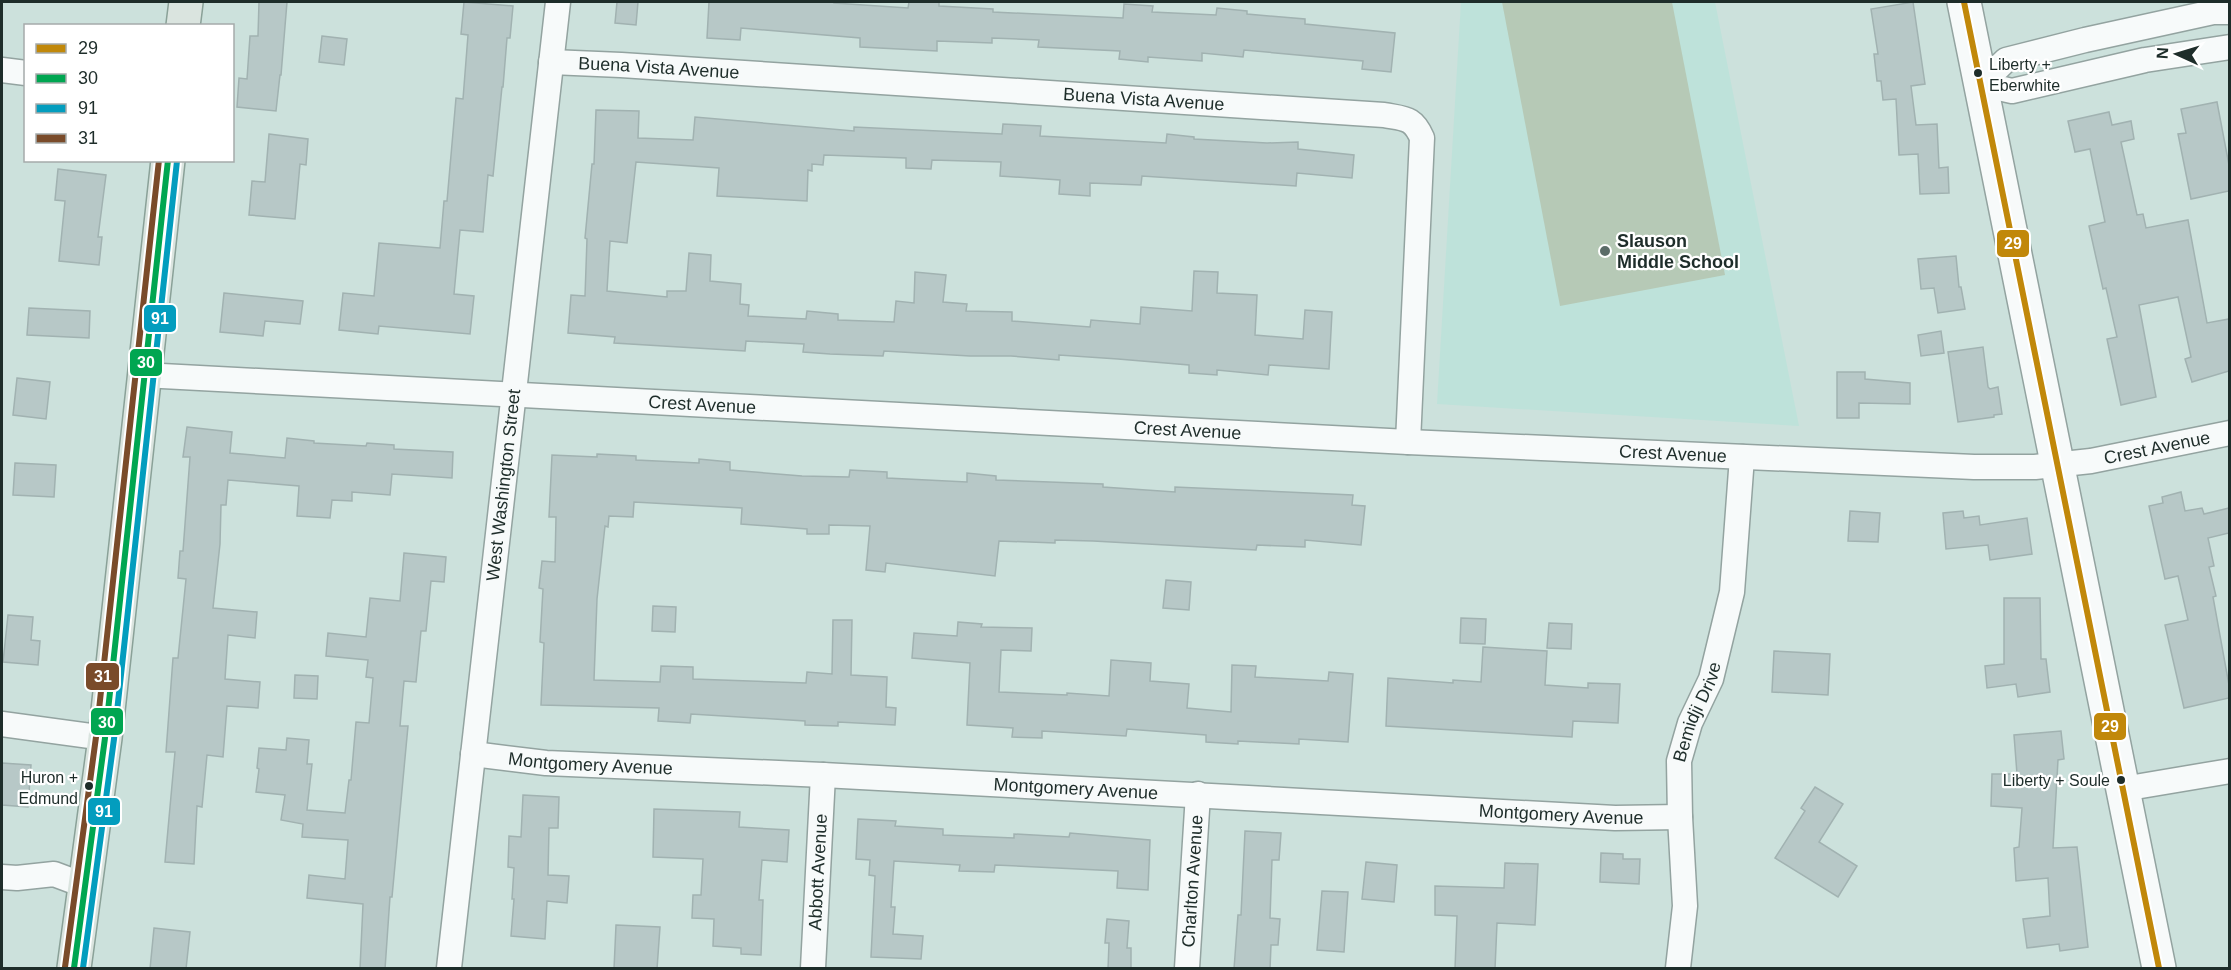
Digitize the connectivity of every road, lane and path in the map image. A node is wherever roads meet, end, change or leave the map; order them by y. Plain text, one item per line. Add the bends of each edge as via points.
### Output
1 (186, 2) edge
2 (558, 2) edge
3 (1964, 2) edge
4 (2229, 12) edge
5 (183, 24) edge
6 (2229, 46) edge
7 (551, 62) junction
8 (2, 70) edge
9 (24, 73) edge
10 (1981, 84) junction
11 (168, 162) edge
12 (143, 375) junction
13 (513, 396) junction
14 (2229, 433) edge
15 (1408, 442) junction
16 (1742, 457) junction
17 (2056, 464) junction
18 (2, 724) edge
19 (105, 738) junction
20 (473, 754) junction
21 (2229, 771) edge
22 (823, 775) junction
23 (2123, 789) junction
24 (1198, 794) junction
25 (1680, 817) junction
26 (2, 877) edge
27 (86, 886) junction
28 (74, 969) edge
29 (449, 969) edge
30 (813, 969) edge
31 (1187, 969) edge
32 (1678, 969) edge
33 (2159, 969) edge

1 - 5 main road
2 - 7 street, West Washington Street
3 - 10 main road
4 - 10 street via 2213,12 2006,60
6 - 10 street via 2145,60 2012,91
7 - 13 street, West Washington Street
7 - 15 street, Buena Vista Avenue via 1372,114 1411,120 1422,138
8 - 9 street
10 - 17 main road
11 - 12 main road
12 - 13 street, Crest Avenue
12 - 19 main road
13 - 15 street, Crest Avenue
13 - 20 street, West Washington Street
14 - 17 street, Crest Avenue via 2091,461
15 - 16 street, Crest Avenue
16 - 17 street, Crest Avenue via 1974,467
16 - 25 street, Bemidji Drive via 1732,592 1711,679 1690,723 1679,761
17 - 23 main road
18 - 19 street
19 - 27 main road
20 - 22 street, Montgomery Avenue via 546,763
20 - 29 street, West Washington Street
21 - 23 street
22 - 24 street, Montgomery Avenue
22 - 30 street, Abbott Avenue
23 - 33 main road
24 - 25 street, Montgomery Avenue via 1615,818
24 - 31 street, Charlton Avenue
25 - 32 street, Bemidji Drive via 1685,906
26 - 27 street via 54,874
27 - 28 main road

